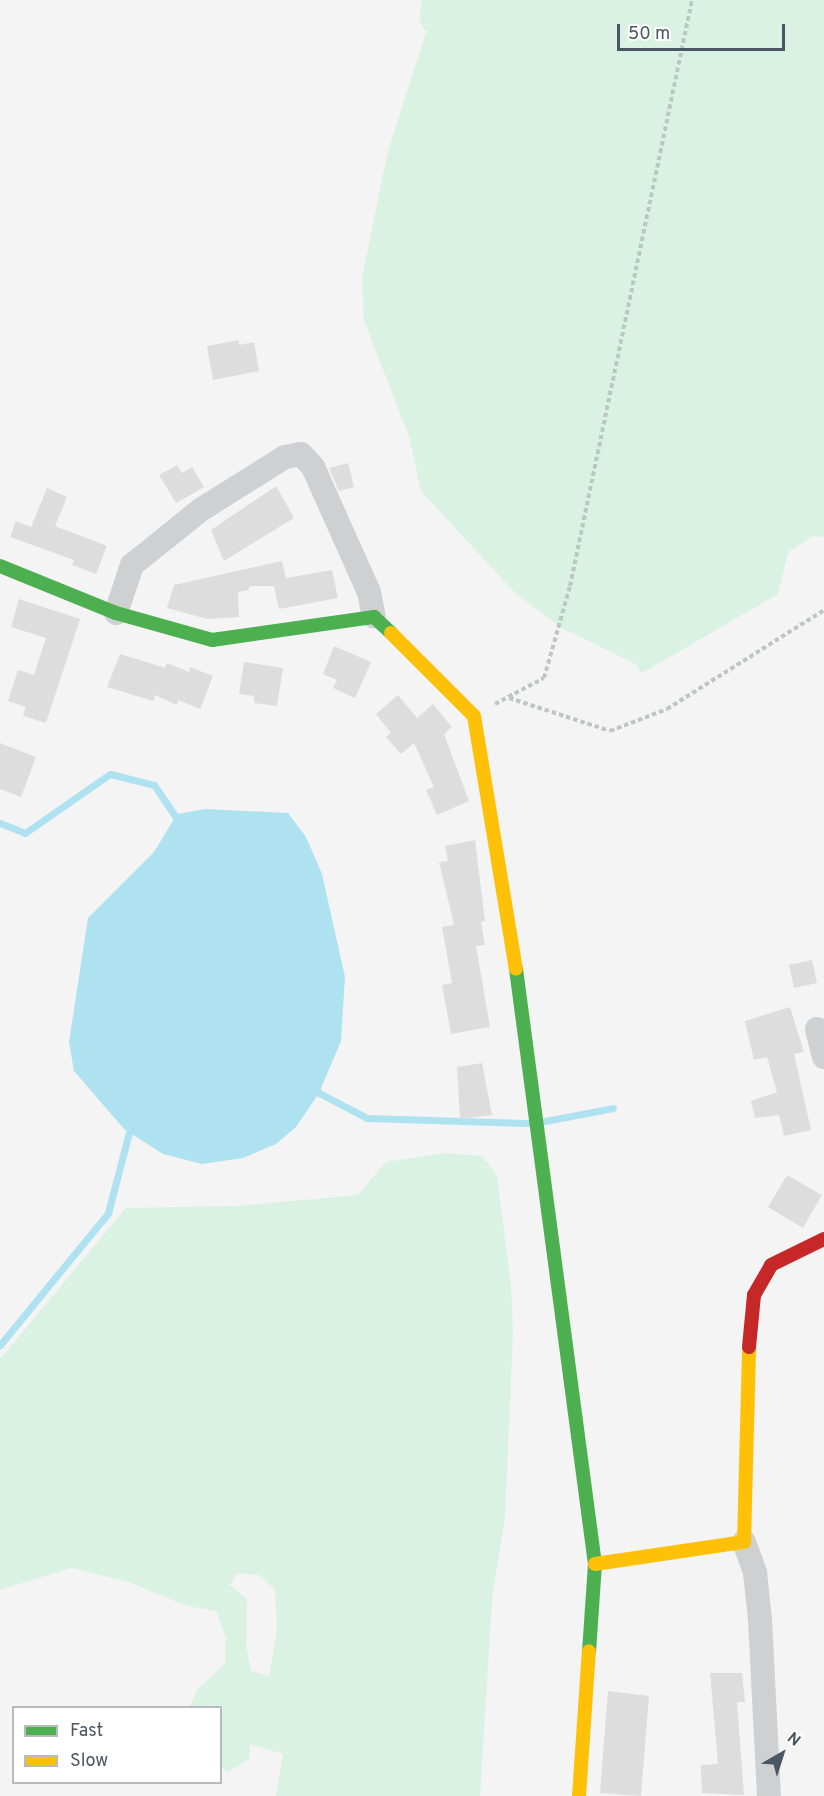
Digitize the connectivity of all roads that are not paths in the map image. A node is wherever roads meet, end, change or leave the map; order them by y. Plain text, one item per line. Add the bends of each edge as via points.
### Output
1 (0, 566) edge
2 (116, 613) junction
3 (374, 617) junction
4 (817, 1029) dead end
5 (824, 1057) edge
6 (824, 1239) edge
7 (744, 1542) junction
8 (595, 1564) junction
9 (579, 1796) edge
10 (769, 1796) edge

1 - 2 street
2 - 3 street via 212,640
2 - 3 street via 132,566 157,544 202,509 285,457 301,454 318,477 369,592
3 - 8 street via 474,716 519,984
4 - 5 street
6 - 7 street via 771,1265 754,1295 747,1371
7 - 8 street
7 - 10 street via 755,1573 760,1619
8 - 9 street

